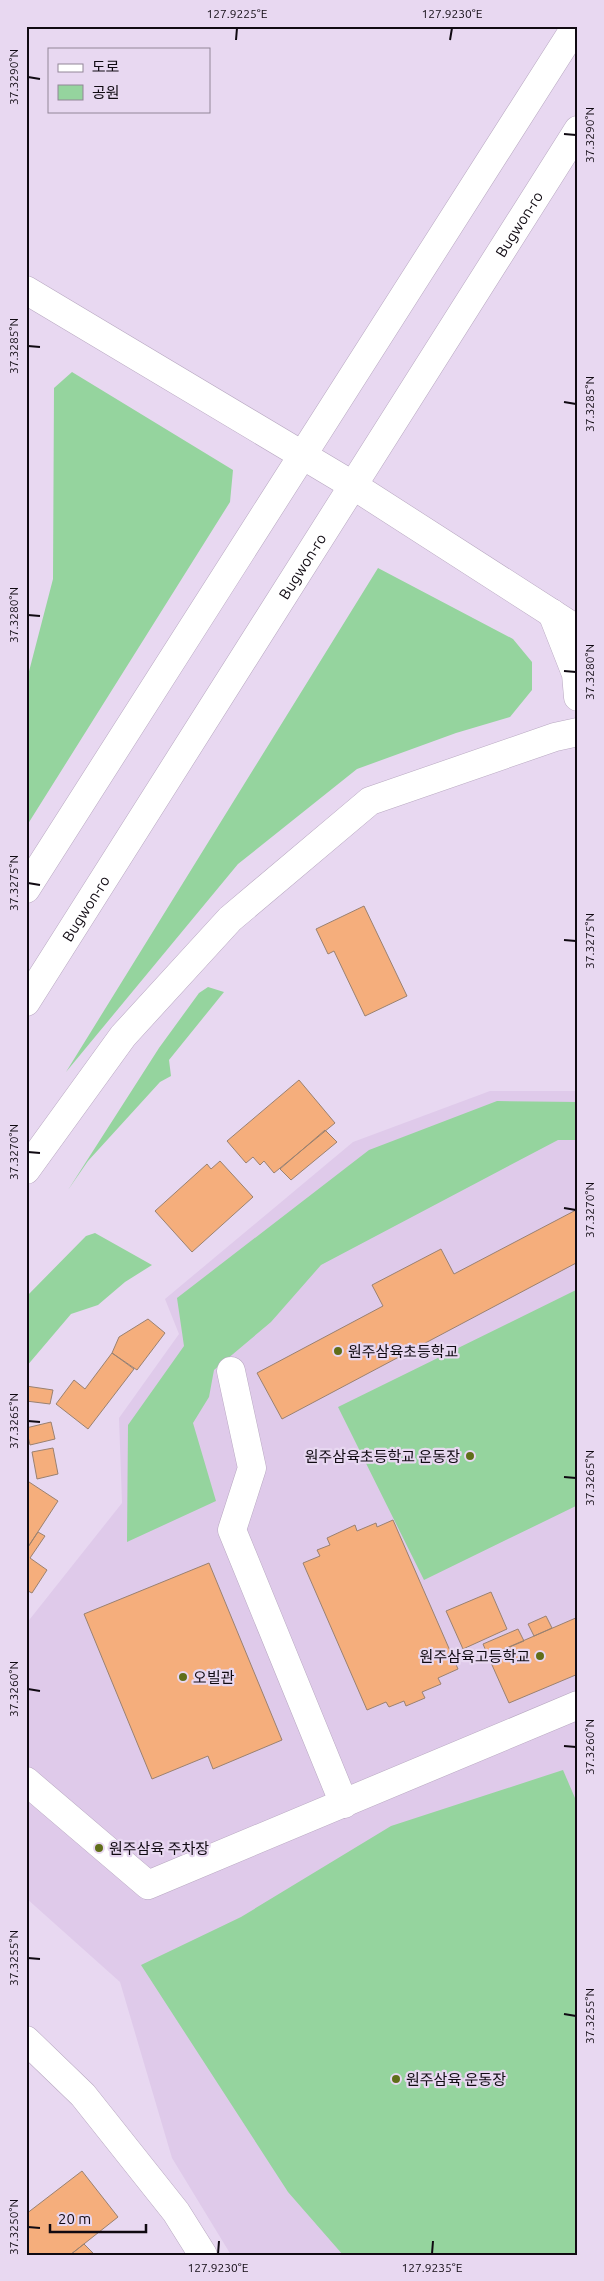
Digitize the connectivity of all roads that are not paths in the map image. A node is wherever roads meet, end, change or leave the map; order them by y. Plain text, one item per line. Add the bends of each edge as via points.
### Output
1 (576, 26) edge
2 (578, 130) edge
3 (26, 290) edge
4 (303, 454) junction
5 (354, 486) junction
6 (552, 613) junction
7 (578, 630) edge
8 (578, 698) edge
9 (578, 705) edge
10 (566, 734) edge
11 (26, 889) edge
12 (26, 1002) edge
13 (26, 1170) edge
14 (231, 1371) dead end
15 (578, 1705) edge
16 (26, 1781) edge
17 (344, 1804) junction
18 (26, 2040) edge
19 (203, 2255) edge

1 - 4 street
2 - 5 street, Bugwon-ro
3 - 4 street
4 - 5 street
4 - 11 street
5 - 6 street
5 - 12 street, Bugwon-ro
6 - 7 street
6 - 8 street via 576,674
9 - 10 street
10 - 13 street via 370,800 230,919 123,1036
14 - 17 street via 252,1468 232,1530
15 - 17 street
16 - 17 street via 148,1885
18 - 19 street via 83,2095 176,2212

